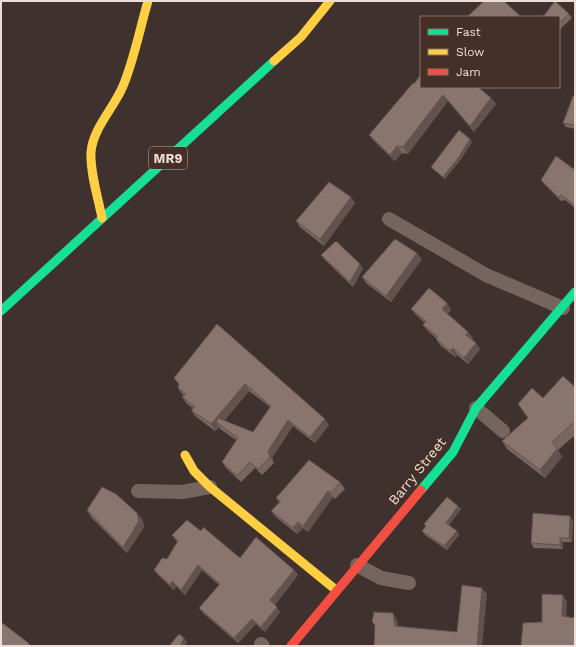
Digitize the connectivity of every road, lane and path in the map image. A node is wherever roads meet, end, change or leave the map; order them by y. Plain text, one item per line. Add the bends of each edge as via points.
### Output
1 (148, 1) edge
2 (330, 1) edge
3 (102, 218) junction
4 (389, 219) dead end
5 (575, 292) edge
6 (563, 308) junction
7 (1, 311) edge
8 (476, 408) junction
9 (503, 431) dead end
10 (185, 455) dead end
11 (210, 487) junction
12 (138, 491) dead end
13 (357, 565) junction
14 (410, 582) dead end
15 (336, 590) junction
16 (291, 646) edge

1 - 3 street via 124,85 97,131 91,150 91,163
2 - 3 street, MR9 via 301,37
3 - 7 street, MR9
4 - 6 street via 486,275
5 - 6 street, Barry Street
6 - 8 street, Barry Street
8 - 9 street
8 - 13 street, Barry Street via 453,452
10 - 11 street via 194,471
11 - 12 street via 182,492
11 - 15 street
13 - 14 street via 381,578
13 - 15 street, Barry Street
15 - 16 street, Barry Street

